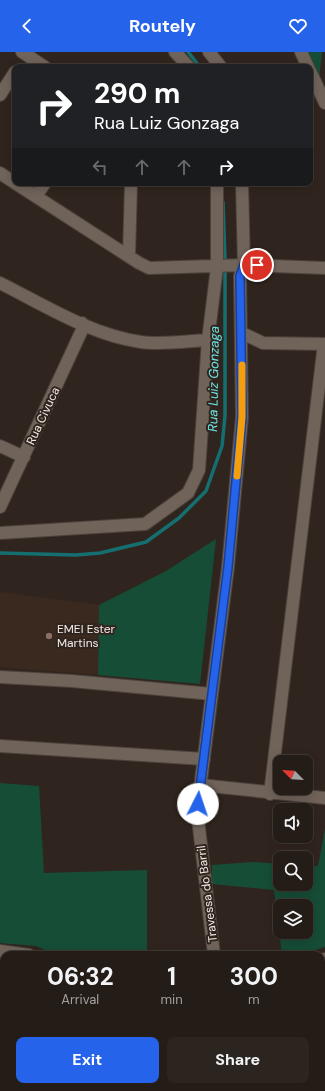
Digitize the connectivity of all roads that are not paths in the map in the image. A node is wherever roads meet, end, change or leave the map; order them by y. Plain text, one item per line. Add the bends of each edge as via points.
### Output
1 (175, 52) edge
2 (209, 52) edge
3 (301, 52) edge
4 (24, 53) edge
5 (19, 64) edge
6 (40, 64) edge
7 (186, 64) edge
8 (219, 64) edge
9 (307, 64) edge
10 (12, 77) edge
11 (313, 77) edge
12 (0, 95) edge
13 (325, 98) edge
14 (325, 103) edge
15 (325, 113) edge
16 (0, 173) edge
17 (12, 181) edge
18 (20, 186) edge
19 (43, 186) edge
20 (131, 186) edge
21 (217, 186) edge
22 (242, 186) edge
23 (36, 196) junction
24 (129, 256) junction
25 (240, 265) junction
26 (219, 266) junction
27 (325, 268) edge
28 (0, 283) edge
29 (82, 324) junction
30 (242, 333) junction
31 (208, 340) junction
32 (325, 344) edge
33 (321, 411) edge
34 (0, 446) edge
35 (24, 457) junction
36 (0, 507) edge
37 (0, 533) edge
38 (0, 677) edge
39 (212, 694) junction
40 (0, 746) edge
41 (204, 758) junction
42 (200, 785) junction
43 (270, 794) junction
44 (325, 798) edge
45 (214, 951) edge

1 - 7 street
2 - 8 street
3 - 9 street
4 - 5 street
4 - 6 street
10 - 12 street
11 - 14 street
13 - 14 street
14 - 15 street
16 - 17 street
18 - 23 street
19 - 23 street
20 - 24 street
21 - 26 street
22 - 25 street, Travessa do Barril
23 - 24 street
24 - 26 street via 149,268
25 - 26 street
25 - 27 street
25 - 30 street, Travessa do Barril
26 - 31 street
28 - 29 street
29 - 31 street via 115,337 142,343
29 - 35 street, Rua Civuca via 82,330
30 - 32 street via 263,343
30 - 39 street, Travessa do Barril via 242,417 228,567
31 - 37 street via 199,470 188,492 145,524
32 - 33 street
33 - 43 street
34 - 35 street
35 - 36 street, Rua Civuca
38 - 39 street
39 - 41 street, Travessa do Barril
40 - 41 street
41 - 42 street, Travessa do Barril
42 - 43 street
42 - 45 street, Travessa do Barril via 198,819
43 - 44 street

